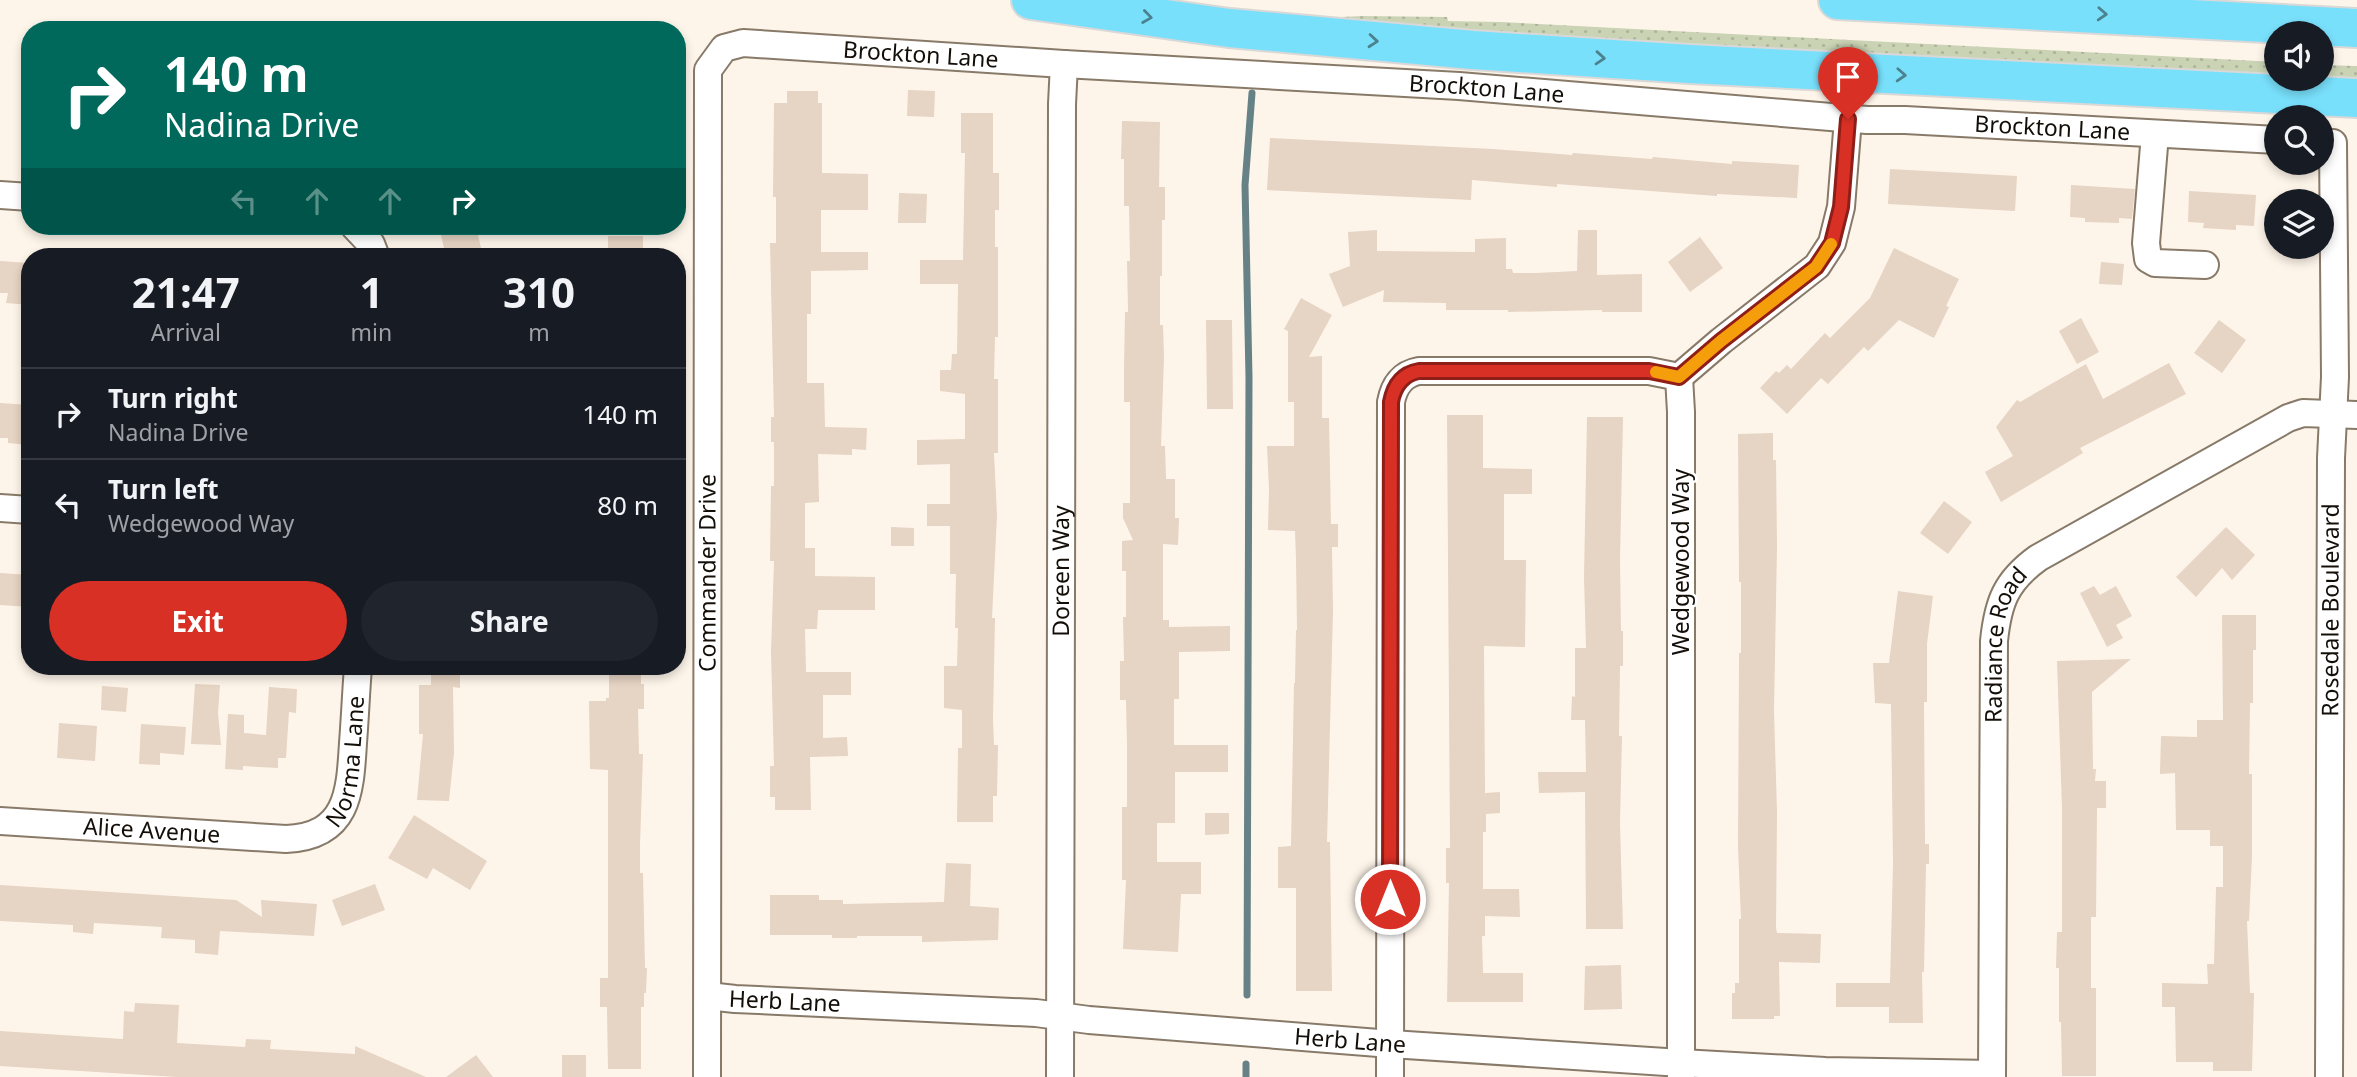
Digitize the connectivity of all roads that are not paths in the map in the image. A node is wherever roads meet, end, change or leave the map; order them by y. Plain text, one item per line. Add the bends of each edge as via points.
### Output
1 (1031, 0) edge
2 (1838, 0) edge
3 (2357, 28) edge
4 (1063, 64) junction
5 (708, 70) joint
6 (2357, 98) edge
7 (1848, 119) junction
8 (2155, 134) junction
9 (2264, 139) edge
10 (2337, 143) edge
11 (0, 195) edge
12 (21, 196) edge
13 (2205, 265) dead end
14 (1679, 377) junction
15 (2346, 414) edge
16 (0, 508) edge
17 (21, 509) edge
18 (358, 675) edge
19 (0, 821) edge
20 (306, 838) joint
21 (708, 996) junction
22 (1062, 1016) junction
23 (1391, 1044) junction
24 (1681, 1070) edge
25 (1992, 1076) edge
26 (707, 1077) edge
27 (1060, 1077) edge
28 (1390, 1077) edge
29 (2329, 1077) edge

1 -> 6 highway via 1229,28 1473,50
2 -> 3 highway
4 - 5 street, Brockton Lane via 743,43 724,48
4 - 7 street, Brockton Lane via 1459,86
4 - 22 street, Doreen Way
5 - 21 street, Commander Drive
7 - 8 street, Brockton Lane
7 - 14 street via 1841,207 1832,243 1816,267
8 - 9 street, Brockton Lane
8 - 13 street via 2148,259
10 - 15 street, Rosedale Boulevard
11 - 12 street
14 - 23 street via 1649,371 1419,371 1403,377 1393,391
14 - 24 street, Wedgewood Way
15 - 25 street, Radiance Road via 2303,413 2288,418 2038,558 2015,578 2003,597 1994,641
15 - 29 street, Rosedale Boulevard via 2331,458
16 - 17 street
18 - 20 street, Norma Lane via 351,780 345,806 334,822
19 - 20 street, Alice Avenue
21 - 22 street, Herb Lane
21 - 26 street, Commander Drive
22 - 23 street, Herb Lane
22 - 27 street, Doreen Way
23 - 24 street, Herb Lane
23 - 28 street
24 - 25 street, Herb Lane

